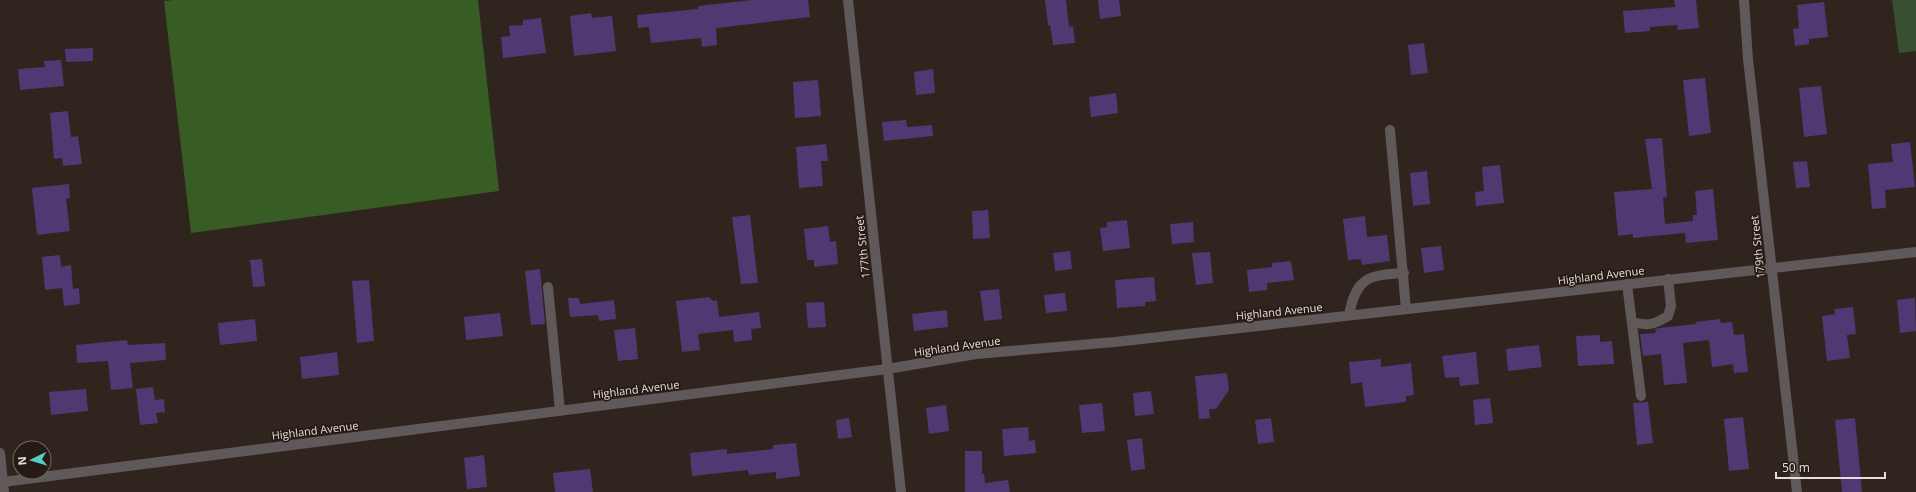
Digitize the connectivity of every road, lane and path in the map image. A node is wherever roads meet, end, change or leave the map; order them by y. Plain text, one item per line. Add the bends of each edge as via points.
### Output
1 (848, 0) edge
2 (1744, 0) edge
3 (1390, 130) dead end
4 (1916, 252) edge
5 (1772, 268) junction
6 (1404, 273) junction
7 (1668, 279) junction
8 (1627, 284) junction
9 (548, 287) dead end
10 (1406, 309) junction
11 (1349, 315) junction
12 (1632, 322) junction
13 (887, 369) junction
14 (1641, 396) dead end
15 (560, 411) junction
16 (0, 453) edge
17 (4, 487) edge
18 (901, 492) edge
19 (1797, 492) edge

1 - 13 street, 177th Street
2 - 5 street, 179th Street via 1748,59
3 - 6 street
4 - 5 street, Highland Avenue
5 - 7 street, Highland Avenue
5 - 19 street, 179th Street
6 - 10 street
6 - 11 street via 1380,274 1366,280 1357,288
7 - 8 street, Highland Avenue
7 - 12 street via 1671,306 1668,316 1647,325
8 - 10 street, Highland Avenue
8 - 12 street
9 - 15 street
10 - 11 street, Highland Avenue
11 - 13 street, Highland Avenue via 1115,342 976,354
12 - 14 street
13 - 15 street, Highland Avenue
13 - 18 street, 177th Street
15 - 17 street, Highland Avenue
16 - 17 street

